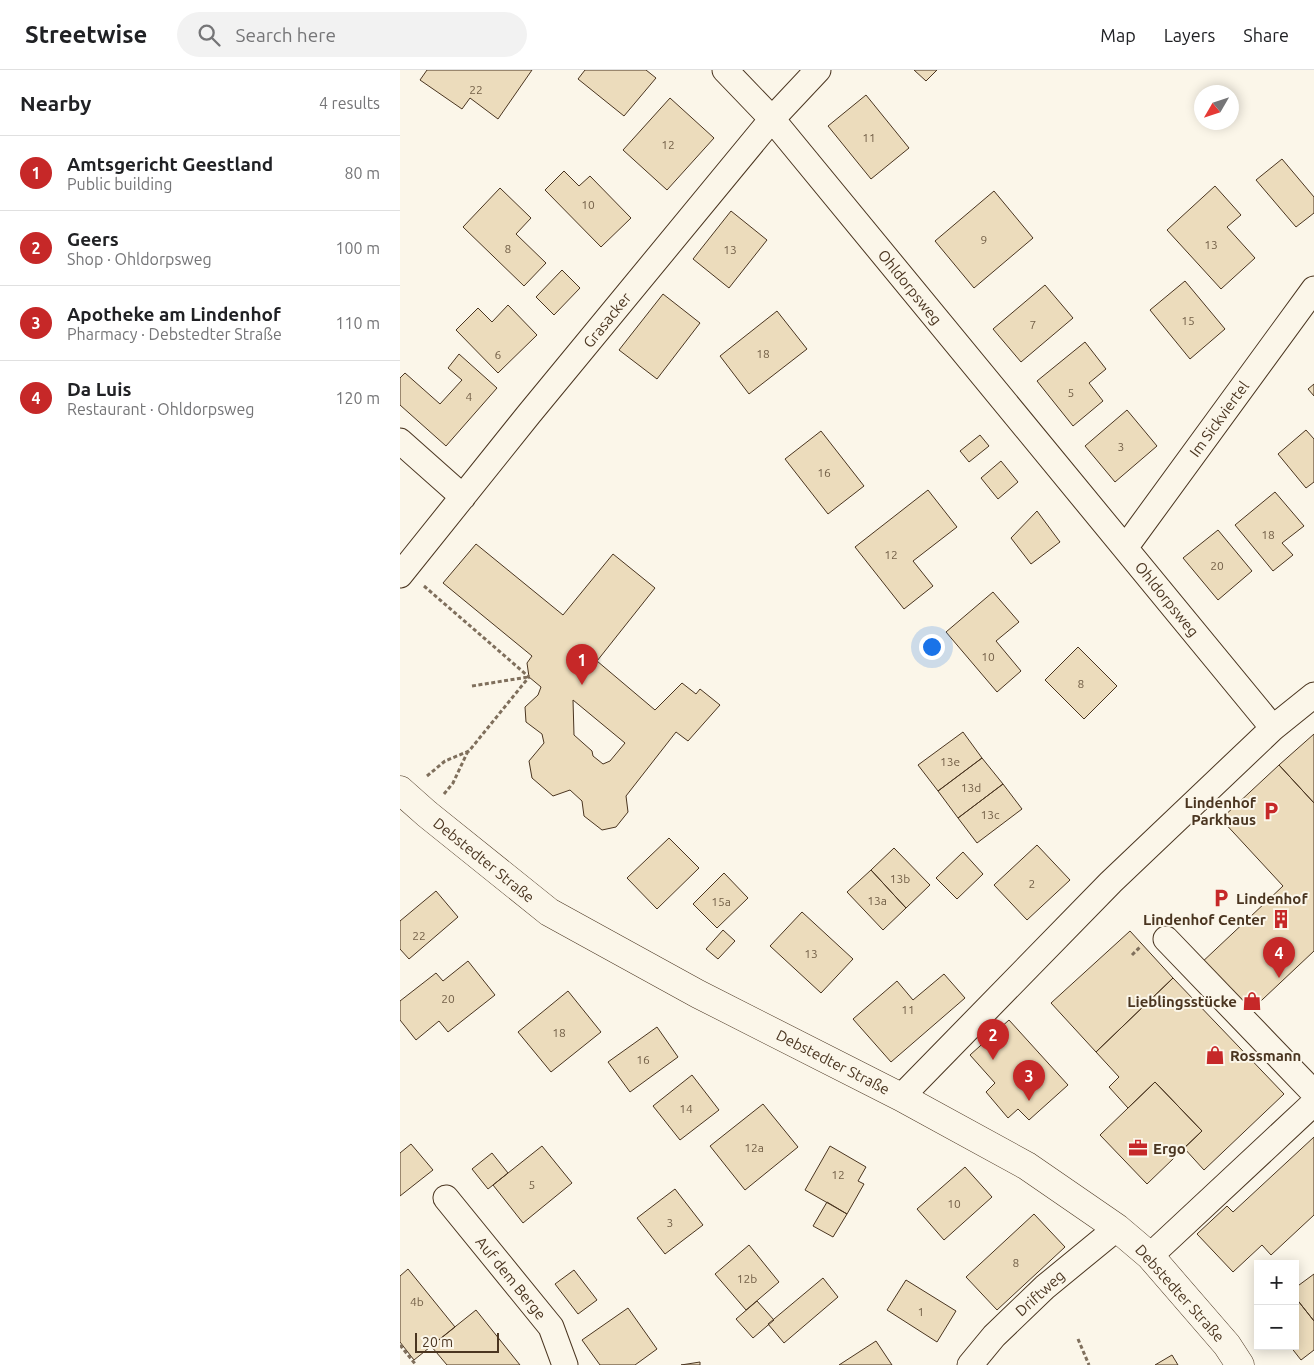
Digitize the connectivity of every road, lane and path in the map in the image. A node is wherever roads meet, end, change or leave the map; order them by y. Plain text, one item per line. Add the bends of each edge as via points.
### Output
1 (724, 70) edge
2 (818, 70) edge
3 (772, 119) junction
4 (1314, 289) edge
5 (400, 440) edge
6 (463, 497) junction
7 (1125, 548) junction
8 (402, 572) edge
9 (529, 677) junction
10 (472, 686) dead end
11 (1314, 695) edge
12 (1273, 728) junction
13 (469, 751) junction
14 (411, 800) edge
15 (1166, 939) dead end
16 (1314, 1094) edge
17 (901, 1097) junction
18 (1314, 1103) edge
19 (446, 1198) dead end
20 (1117, 1228) junction
21 (1150, 1256) junction
22 (1078, 1338) dead end
23 (400, 1345) edge
24 (416, 1365) edge
25 (564, 1365) edge
26 (970, 1365) edge
27 (1089, 1365) edge
28 (1240, 1365) edge

1 - 3 street, Ohldorpsweg
2 - 3 street, Grasacker
3 - 6 street, Grasacker
3 - 7 street, Ohldorpsweg
4 - 7 street, Im Sickviertel
5 - 6 street
6 - 8 street, Grasacker
7 - 12 street, Ohldorpsweg
8 - 9 path
9 - 10 path
9 - 13 path
11 - 12 street
12 - 17 street via 1111,882
13 - 14 path via 445,761 431,772
13 - 14 path via 453,783
14 - 17 main road, Debstedter Straße via 549,912 698,994
15 - 16 street
17 - 20 main road, Debstedter Straße via 1026,1166
18 - 21 street
19 - 25 street, Auf dem Berge via 551,1327
20 - 21 main road, Debstedter Straße
20 - 26 street, Driftweg via 1045,1287 994,1336
21 - 28 main road, Debstedter Straße via 1227,1345
22 - 27 path
23 - 24 path

